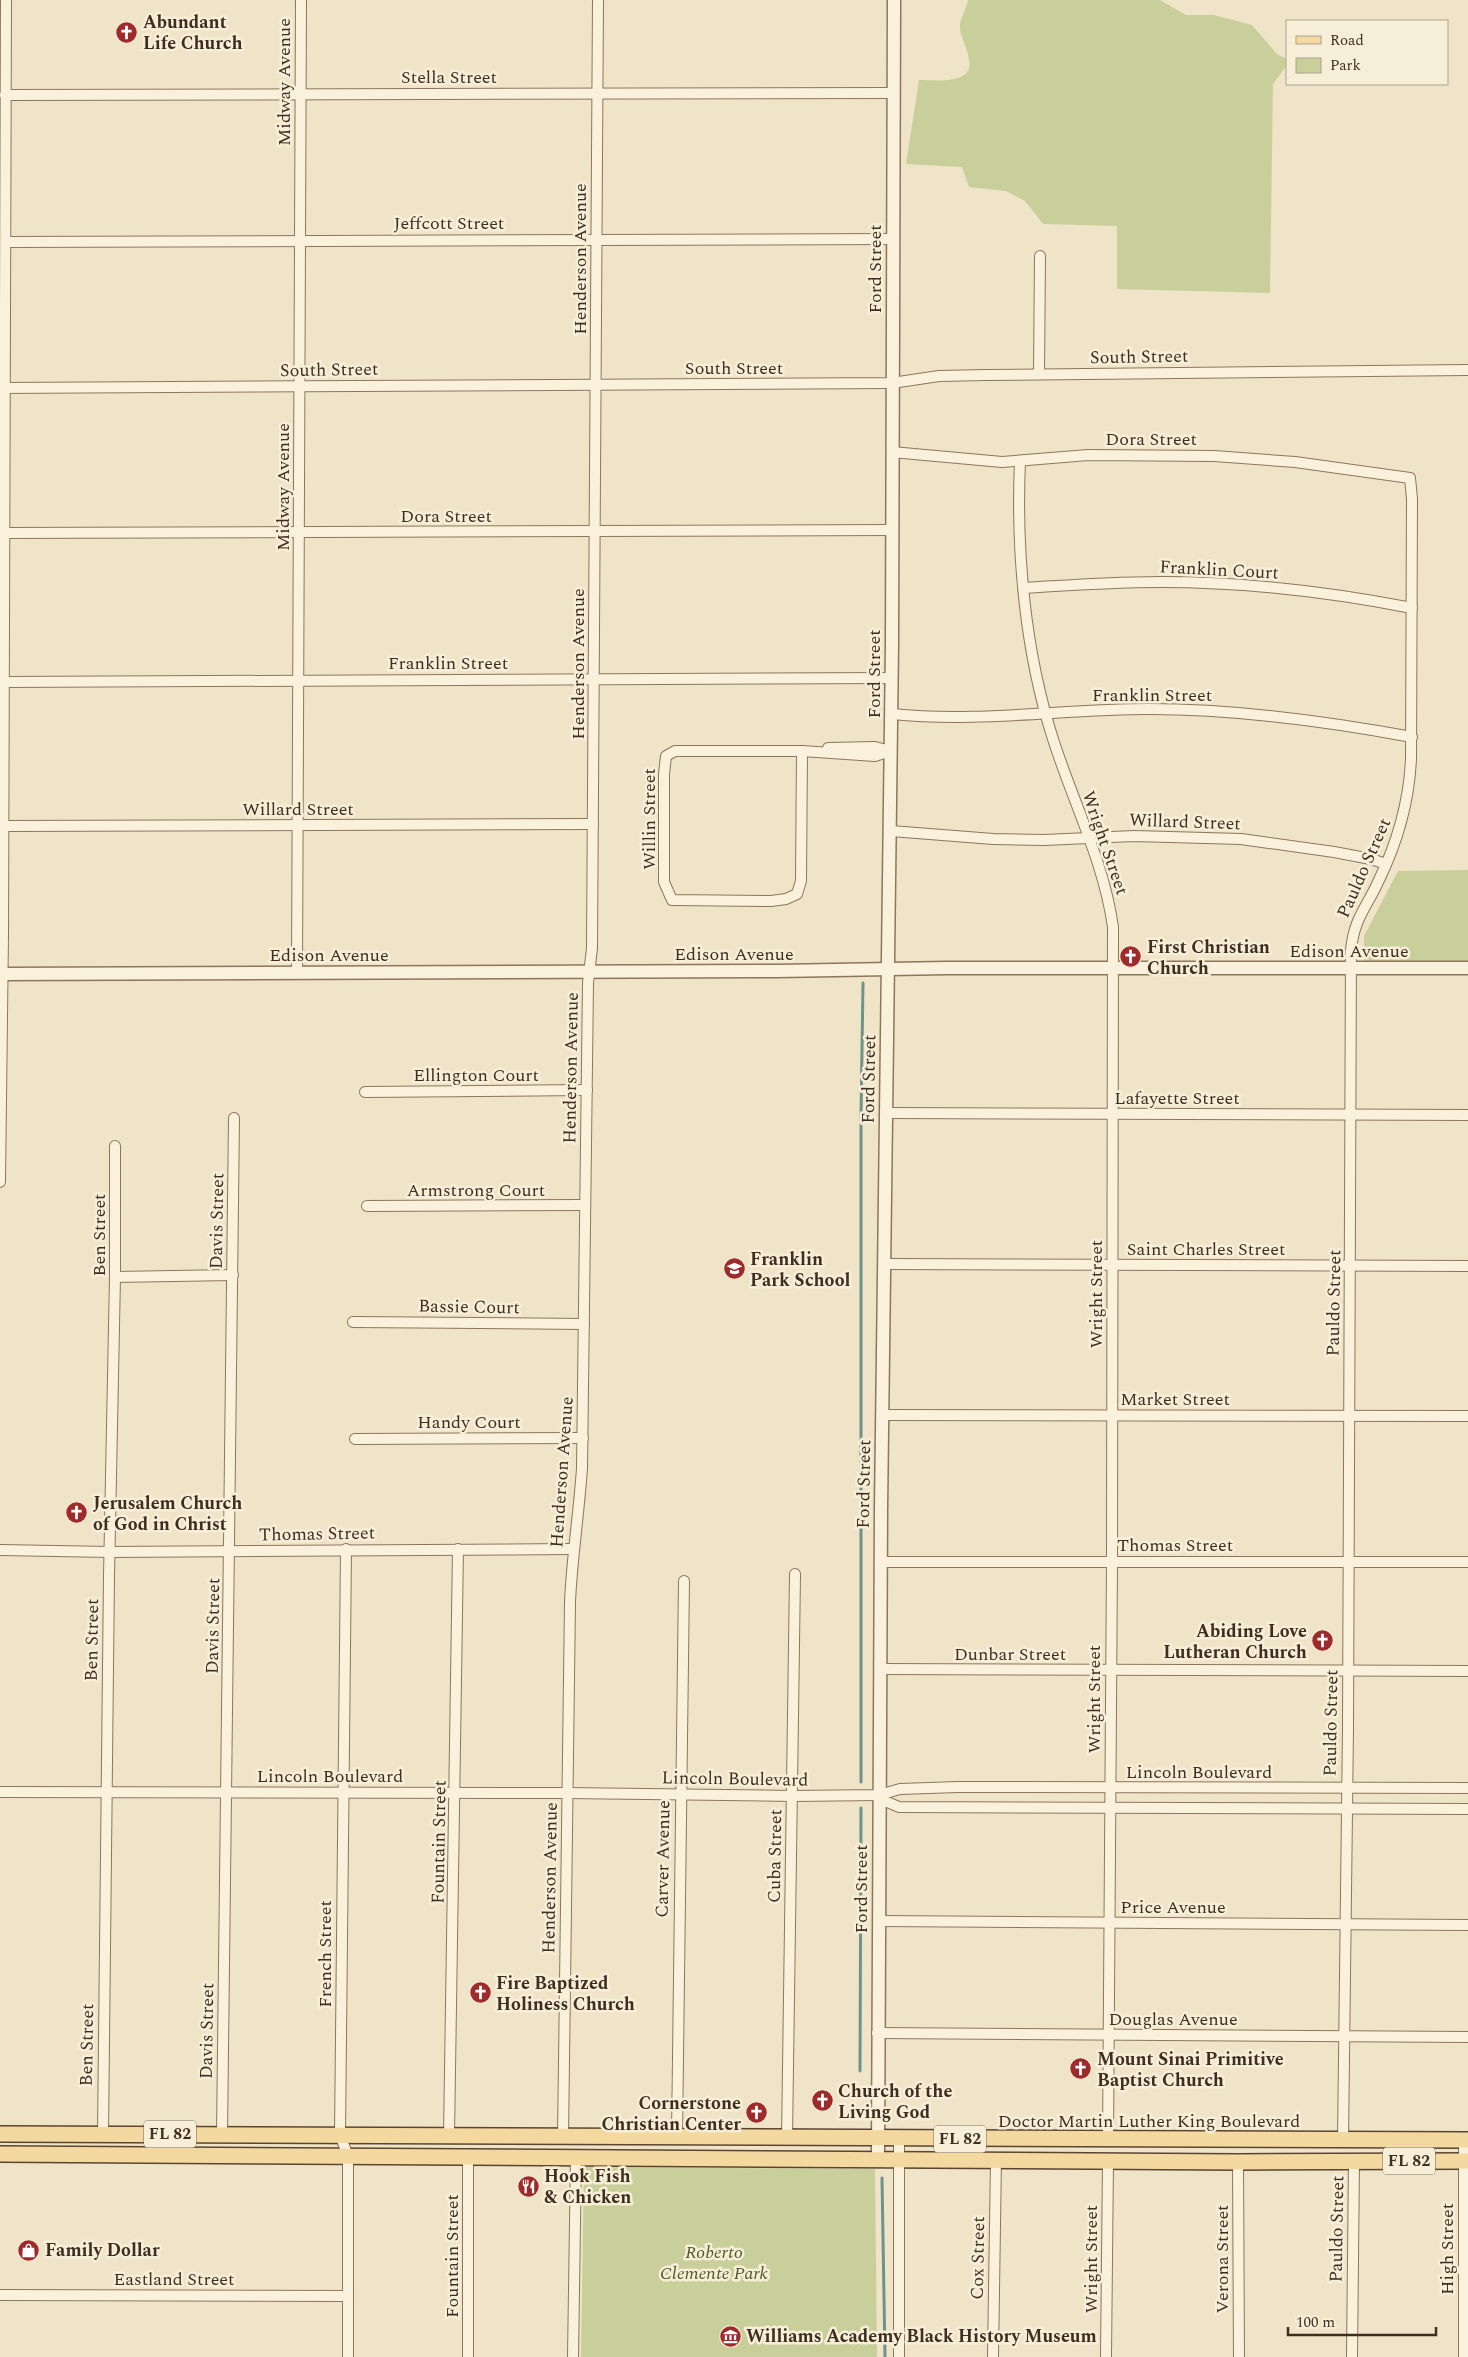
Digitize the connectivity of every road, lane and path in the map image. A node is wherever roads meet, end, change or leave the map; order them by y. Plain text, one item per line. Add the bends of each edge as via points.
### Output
1 (6, 0) edge
2 (301, 0) edge
3 (598, 0) edge
4 (894, 0) edge
5 (893, 93) junction
6 (300, 94) junction
7 (598, 94) junction
8 (6, 95) junction
9 (597, 239) junction
10 (892, 239) junction
11 (301, 241) junction
12 (6, 242) junction
13 (1040, 256) dead end
14 (1468, 370) edge
15 (1039, 374) junction
16 (892, 382) junction
17 (596, 385) junction
18 (300, 386) junction
19 (3, 388) edge
20 (892, 452) junction
21 (1020, 461) junction
22 (1410, 478) joint
23 (892, 530) junction
24 (595, 532) junction
25 (3, 533) edge
26 (300, 533) junction
27 (1024, 588) junction
28 (1412, 608) junction
29 (892, 678) junction
30 (299, 680) junction
31 (594, 680) junction
32 (5, 682) junction
33 (892, 714) junction
34 (1045, 714) junction
35 (1412, 738) junction
36 (802, 751) junction
37 (891, 751) junction
38 (593, 824) junction
39 (297, 825) junction
40 (4, 826) junction
41 (890, 831) junction
42 (1088, 838) junction
43 (1386, 864) junction
44 (1352, 968) junction
45 (1468, 968) edge
46 (889, 969) junction
47 (1113, 969) junction
48 (591, 971) junction
49 (297, 973) junction
50 (1, 974) edge
51 (1, 1047) edge
52 (587, 1090) junction
53 (365, 1092) dead end
54 (886, 1114) junction
55 (1113, 1114) junction
56 (1352, 1115) junction
57 (1468, 1115) edge
58 (234, 1118) dead end
59 (114, 1146) dead end
60 (0, 1182) edge
61 (585, 1205) junction
62 (367, 1206) dead end
63 (885, 1264) junction
64 (1112, 1265) junction
65 (1351, 1266) junction
66 (1468, 1266) edge
67 (233, 1275) junction
68 (115, 1277) junction
69 (353, 1322) dead end
70 (584, 1324) junction
71 (1350, 1415) junction
72 (883, 1416) junction
73 (1112, 1416) junction
74 (1468, 1416) edge
75 (583, 1438) junction
76 (355, 1439) dead end
77 (346, 1549) junction
78 (458, 1549) junction
79 (574, 1549) junction
80 (0, 1550) edge
81 (230, 1551) junction
82 (110, 1552) junction
83 (1349, 1561) junction
84 (881, 1562) junction
85 (1112, 1562) junction
86 (1468, 1562) edge
87 (795, 1574) dead end
88 (684, 1581) dead end
89 (881, 1669) junction
90 (1111, 1670) junction
91 (1468, 1671) edge
92 (1349, 1672) junction
93 (1110, 1787) junction
94 (1346, 1788) junction
95 (1468, 1788) edge
96 (107, 1791) junction
97 (0, 1792) edge
98 (227, 1792) junction
99 (343, 1793) junction
100 (456, 1793) junction
101 (568, 1793) junction
102 (680, 1794) junction
103 (792, 1796) junction
104 (880, 1797) junction
105 (1110, 1808) junction
106 (1346, 1808) junction
107 (1468, 1809) edge
108 (879, 1921) junction
109 (1109, 1923) junction
110 (1345, 1924) junction
111 (1468, 1925) edge
112 (878, 2033) junction
113 (1108, 2035) junction
114 (1345, 2036) junction
115 (1468, 2037) edge
116 (0, 2134) edge
117 (103, 2134) junction
118 (222, 2134) junction
119 (49, 2135) junction
120 (340, 2135) junction
121 (450, 2136) junction
122 (563, 2137) junction
123 (595, 2137) junction
124 (677, 2137) junction
125 (787, 2138) junction
126 (877, 2139) junction
127 (899, 2139) junction
128 (1108, 2140) junction
129 (1322, 2140) junction
130 (1466, 2140) edge
131 (1343, 2141) junction
132 (0, 2145) edge
133 (0, 2154) edge
134 (347, 2155) junction
135 (468, 2156) junction
136 (576, 2156) junction
137 (878, 2158) junction
138 (899, 2158) junction
139 (996, 2159) junction
140 (1088, 2160) junction
141 (1108, 2161) junction
142 (1466, 2161) edge
143 (1238, 2162) junction
144 (1354, 2162) junction
145 (0, 2294) edge
146 (348, 2296) junction
147 (348, 2357) edge
148 (468, 2357) edge
149 (573, 2357) edge
150 (899, 2357) edge
151 (993, 2357) edge
152 (1106, 2357) edge
153 (1239, 2357) edge
154 (1352, 2357) edge
155 (1464, 2357) edge

1 - 8 street
2 - 6 street, Midway Avenue
3 - 7 street, Henderson Avenue
4 - 5 street, Ford Street
5 - 7 street, Stella Street
5 - 10 street, Ford Street
6 - 7 street, Stella Street
6 - 8 street, Stella Street
6 - 11 street, Midway Avenue
7 - 9 street, Henderson Avenue
8 - 12 street
9 - 10 street, Jeffcott Street
9 - 11 street, Jeffcott Street
9 - 17 street, Henderson Avenue
10 - 16 street, Ford Street
11 - 12 street, Jeffcott Street
11 - 18 street, Midway Avenue
12 - 19 street
13 - 15 street
14 - 15 street, South Street
15 - 16 street, South Street via 940,376
16 - 17 street, South Street
16 - 20 street, Ford Street
17 - 18 street, South Street
17 - 24 street, Henderson Avenue
18 - 19 street, South Street
18 - 26 street, Midway Avenue
19 - 25 street
20 - 21 street, Dora Street
20 - 23 street, Ford Street
21 - 22 street, Dora Street via 1088,455 1214,456 1295,462
21 - 27 street, Wright Street via 1019,531
22 - 28 street, Pauldo Street
23 - 24 street, Dora Street
23 - 29 street, Ford Street
24 - 26 street, Dora Street
24 - 31 street, Henderson Avenue
25 - 26 street, Dora Street
25 - 32 street
26 - 30 street, Midway Avenue
27 - 28 street, Franklin Court via 1114,583 1211,583 1336,595
27 - 34 street, Wright Street
28 - 35 street, Pauldo Street
29 - 31 street, Franklin Street
29 - 33 street, Ford Street
30 - 31 street, Franklin Street
30 - 32 street, Franklin Street
30 - 39 street, Midway Avenue
31 - 38 street, Henderson Avenue
32 - 40 street
33 - 34 street, Franklin Street via 971,718
33 - 37 street, Ford Street
34 - 35 street, Franklin Street via 1148,709 1244,713 1315,720
34 - 42 street, Wright Street
35 - 43 street, Pauldo Street via 1409,792 1397,841
36 - 36 street, Willin Street via 674,750 666,756 664,882 672,900 771,901 796,894 801,881
36 - 37 street, Willin Street via 875,756
37 - 41 street, Ford Street
38 - 39 street, Willard Street
38 - 48 street, Henderson Avenue
39 - 40 street, Willard Street
39 - 49 street, Midway Avenue
40 - 50 street
41 - 42 street, Willard Street via 994,839
41 - 46 street, Ford Street
42 - 43 street, Willard Street via 1241,839 1334,852
42 - 47 street, Wright Street via 1107,892 1113,927
43 - 44 street, Pauldo Street via 1355,923
44 - 45 street, Edison Avenue
44 - 47 street, Edison Avenue
44 - 56 street, Pauldo Street
46 - 47 street, Edison Avenue
46 - 48 street, Edison Avenue
46 - 54 street, Ford Street
47 - 55 street, Wright Street
48 - 49 street, Edison Avenue
48 - 52 street, Henderson Avenue via 588,983
49 - 50 street, Edison Avenue
50 - 51 street
51 - 60 street
52 - 53 street, Ellington Court
52 - 61 street, Henderson Avenue
54 - 55 street, Lafayette Street
54 - 63 street, Ford Street
55 - 56 street, Lafayette Street
55 - 64 street, Wright Street
56 - 57 street, Lafayette Street
56 - 65 street, Pauldo Street
58 - 67 street, Davis Street
59 - 68 street, Ben Street
61 - 62 street, Armstrong Court
61 - 70 street, Henderson Avenue
63 - 64 street, Saint Charles Street
63 - 72 street, Ford Street
64 - 65 street, Saint Charles Street
64 - 73 street, Wright Street
65 - 66 street, Saint Charles Street
65 - 71 street, Pauldo Street
67 - 68 street
67 - 81 street, Davis Street
68 - 82 street, Ben Street
69 - 70 street, Bassie Court
70 - 75 street, Henderson Avenue
71 - 73 street, Market Street
71 - 74 street, Market Street
71 - 83 street, Pauldo Street
72 - 73 street, Market Street
72 - 84 street, Ford Street
73 - 85 street, Wright Street
75 - 76 street, Handy Court
75 - 79 street, Henderson Avenue via 580,1506
77 - 78 street, Thomas Street
77 - 81 street, Thomas Street
77 - 99 street, French Street
78 - 79 street, Thomas Street
78 - 100 street, Fountain Street
79 - 101 street, Henderson Avenue via 570,1602
80 - 82 street, Thomas Street
81 - 82 street, Thomas Street
81 - 98 street, Davis Street
82 - 96 street, Ben Street
83 - 85 street, Thomas Street
83 - 86 street, Thomas Street
83 - 92 street, Pauldo Street
84 - 85 street, Thomas Street
84 - 89 street, Ford Street
85 - 90 street, Wright Street
87 - 103 street, Cuba Street
88 - 102 street, Carver Avenue
89 - 90 street, Dunbar Street
89 - 104 street, Ford Street
90 - 92 street, Dunbar Street
90 - 93 street, Wright Street
91 - 92 street, Dunbar Street
92 - 94 street, Pauldo Street
93 - 94 street, Lincoln Boulevard
93 - 104 street, Lincoln Boulevard via 900,1789
93 - 105 street, Wright Street
94 - 95 street, Lincoln Boulevard
94 - 106 street, Pauldo Street
96 - 97 street, Lincoln Boulevard
96 - 98 street, Lincoln Boulevard
96 - 117 street, Ben Street
98 - 99 street, Lincoln Boulevard
98 - 118 street, Davis Street
99 - 100 street, Lincoln Boulevard
99 - 120 street, French Street
100 - 101 street, Lincoln Boulevard
100 - 121 street, Fountain Street
101 - 102 street, Lincoln Boulevard
101 - 122 street, Henderson Avenue
102 - 103 street, Lincoln Boulevard
102 - 124 street, Carver Avenue
103 - 104 street, Lincoln Boulevard
103 - 125 street, Cuba Street
104 - 105 street, Lincoln Boulevard via 899,1806
104 - 108 street, Ford Street
105 - 106 street, Lincoln Boulevard
105 - 109 street, Wright Street
106 - 107 street, Lincoln Boulevard
106 - 110 street, Pauldo Street
108 - 109 street, Price Avenue
108 - 112 street, Ford Street
109 - 110 street, Price Avenue
109 - 113 street, Wright Street
110 - 111 street, Price Avenue
110 - 114 street, Pauldo Street
112 - 113 street, Douglas Avenue
112 - 126 street, Ford Street
113 - 114 street, Douglas Avenue
113 - 128 street, Wright Street
114 - 115 street, Douglas Avenue
114 - 131 street, Pauldo Street
116 - 119 main road, FL 82
117 - 118 main road, FL 82
117 - 119 main road, FL 82
118 - 120 main road, FL 82
119 - 132 main road via 38,2144
120 - 121 main road, Doctor Martin Luther King Boulevard / FL 82
120 - 134 street, French Street
121 - 122 main road, Doctor Martin Luther King Boulevard / FL 82
122 - 123 main road, Doctor Martin Luther King Boulevard / FL 82
123 - 124 main road, Doctor Martin Luther King Boulevard / FL 82
123 - 136 main road via 580,2147
124 - 125 main road, Doctor Martin Luther King Boulevard / FL 82
125 - 126 main road, Doctor Martin Luther King Boulevard / FL 82
126 - 127 main road, Doctor Martin Luther King Boulevard / FL 82
126 - 137 street, Ford Street
127 - 128 main road, Doctor Martin Luther King Boulevard / FL 82
127 - 138 street
128 - 129 main road, Doctor Martin Luther King Boulevard / FL 82
128 - 140 main road via 1101,2151
129 - 131 main road, Doctor Martin Luther King Boulevard / FL 82
129 - 143 main road via 1298,2150 1246,2153
130 - 131 main road, Doctor Martin Luther King Boulevard / FL 82
130 - 142 street, High Street
133 - 134 main road, FL 82
134 - 135 main road, FL 82
134 - 146 street, French Street
135 - 136 main road, FL 82
135 - 148 street, Fountain Street
136 - 137 main road, FL 82
136 - 149 street
137 - 138 main road, FL 82
138 - 139 main road, FL 82
138 - 150 street
139 - 140 main road, FL 82
139 - 151 street, Cox Street
140 - 141 main road, FL 82
141 - 143 main road, FL 82
141 - 152 street, Wright Street
142 - 144 main road, FL 82
142 - 155 street, High Street
143 - 144 main road, FL 82
143 - 153 street, Verona Street
144 - 154 street, Pauldo Street
145 - 146 street, Eastland Street
146 - 147 street, French Street

